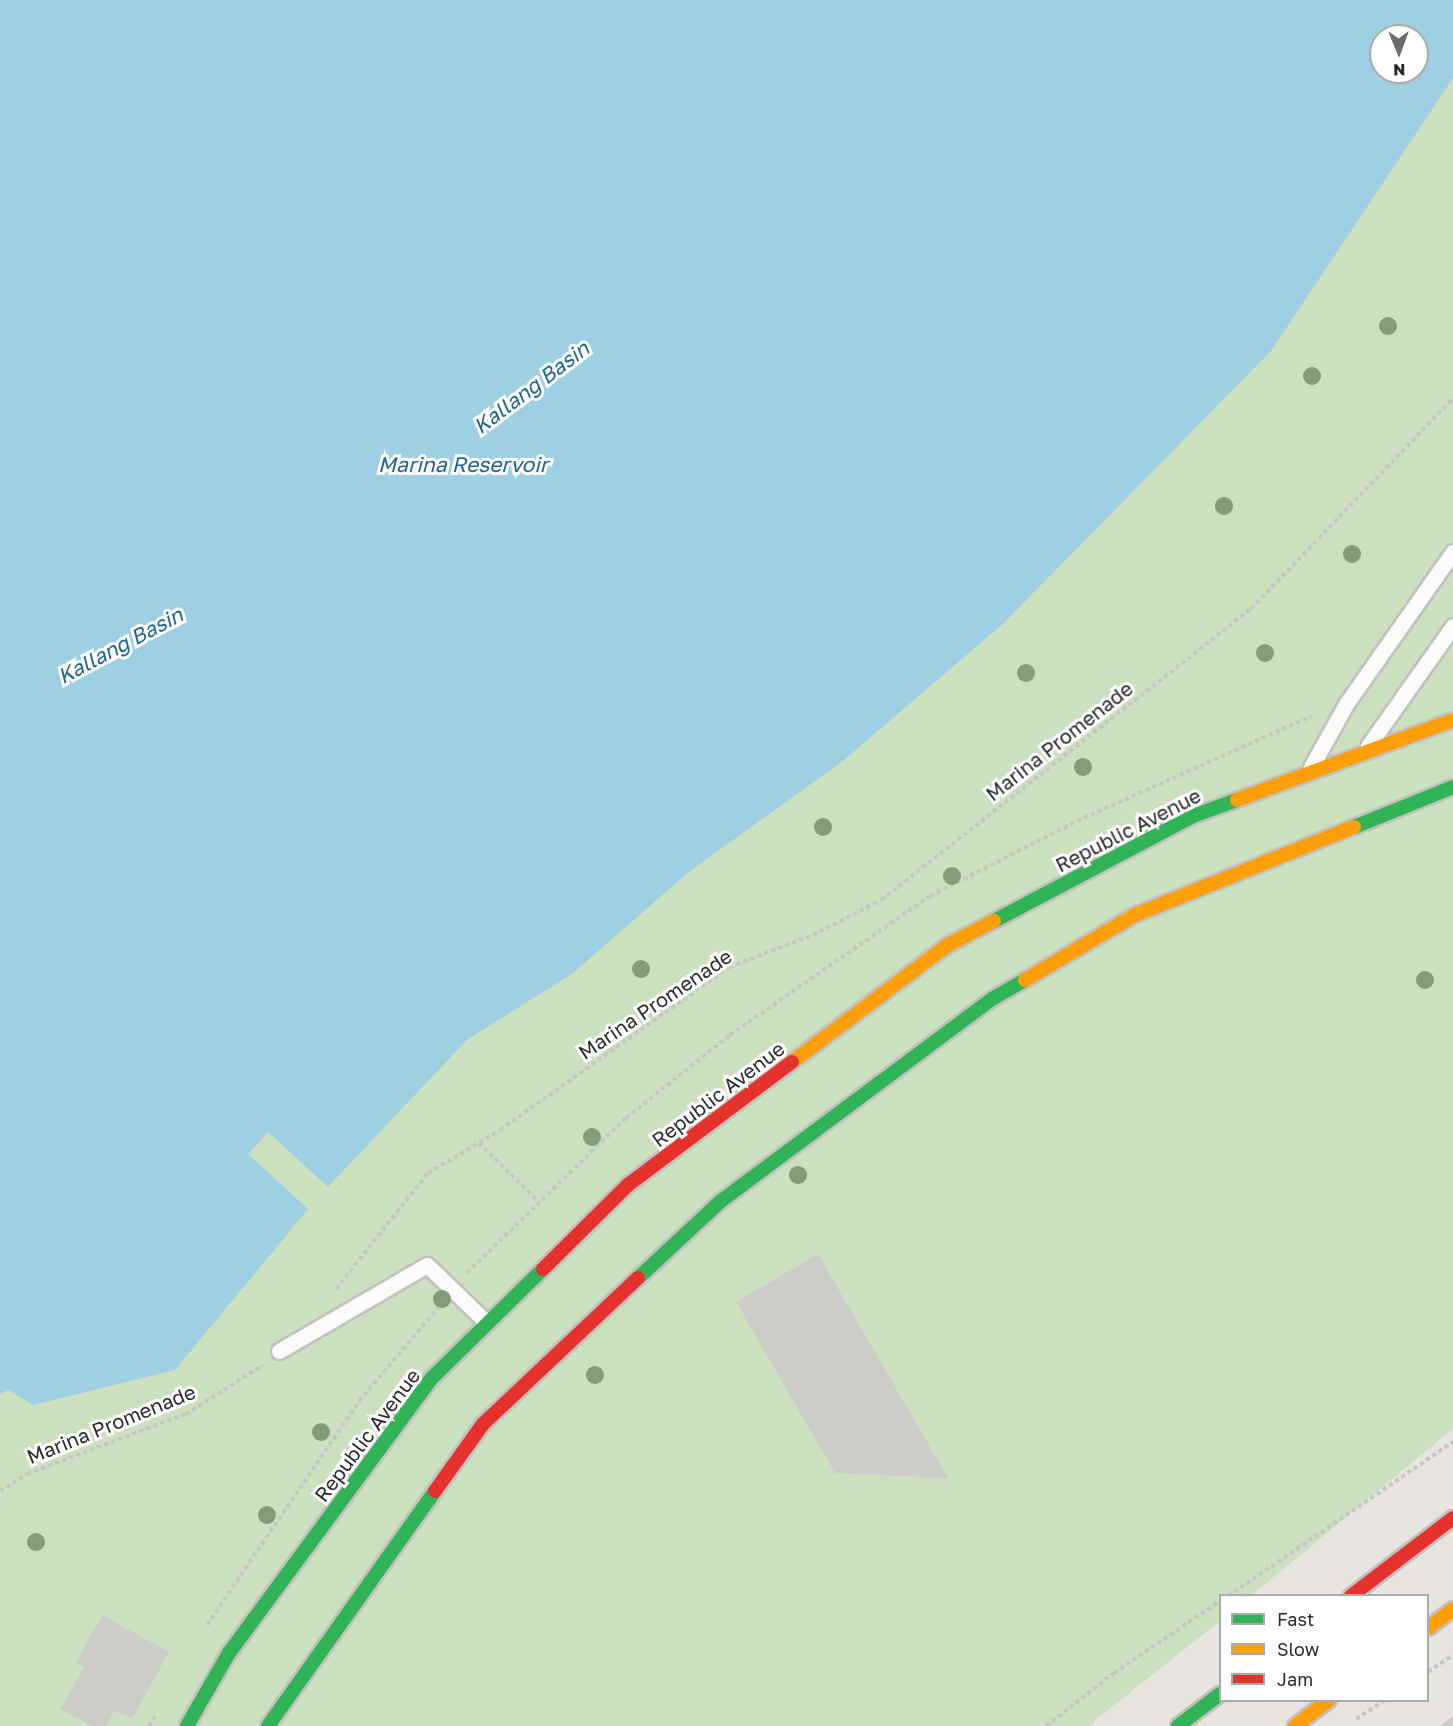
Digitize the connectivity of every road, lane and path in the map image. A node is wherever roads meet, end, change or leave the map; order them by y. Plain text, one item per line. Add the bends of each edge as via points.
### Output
1 (1453, 398) edge
2 (1453, 552) edge
3 (1453, 626) edge
4 (1453, 720) edge
5 (1360, 756) junction
6 (1308, 773) junction
7 (1453, 787) edge
8 (478, 1143) junction
9 (538, 1202) dead end
10 (333, 1293) dead end
11 (487, 1323) junction
12 (279, 1351) joint
13 (1453, 1442) edge
14 (0, 1491) edge
15 (1453, 1518) edge
16 (1231, 1594) edge
17 (1354, 1594) edge
18 (1219, 1602) edge
19 (1453, 1609) edge
20 (1429, 1627) edge
21 (1453, 1655) edge
22 (1429, 1671) edge
23 (1219, 1695) edge
24 (1328, 1702) edge
25 (1383, 1702) edge
26 (187, 1726) edge
27 (268, 1726) edge
28 (1046, 1726) edge
29 (1178, 1726) edge
30 (1295, 1726) edge
31 (1346, 1726) edge

1 - 8 path, Marina Promenade via 1251,609 881,900 813,935 729,967
2 - 6 lane via 1346,704
3 - 5 lane
4 - 5 main road, Republic Avenue
5 - 6 main road, Republic Avenue
6 - 11 main road, Republic Avenue via 1193,816 948,945 628,1185
7 - 27 main road via 1135,915 992,999 721,1201 483,1424
8 - 9 path
8 - 10 path, Marina Promenade via 428,1173
11 - 12 lane via 427,1265
11 - 26 main road, Republic Avenue via 432,1378 229,1653
12 - 14 path, Marina Promenade via 244,1379 186,1413 27,1474
13 - 16 path
15 - 17 main road
18 - 28 path via 1114,1673
19 - 20 main road
21 - 22 path
23 - 29 main road
24 - 30 main road
25 - 31 path

